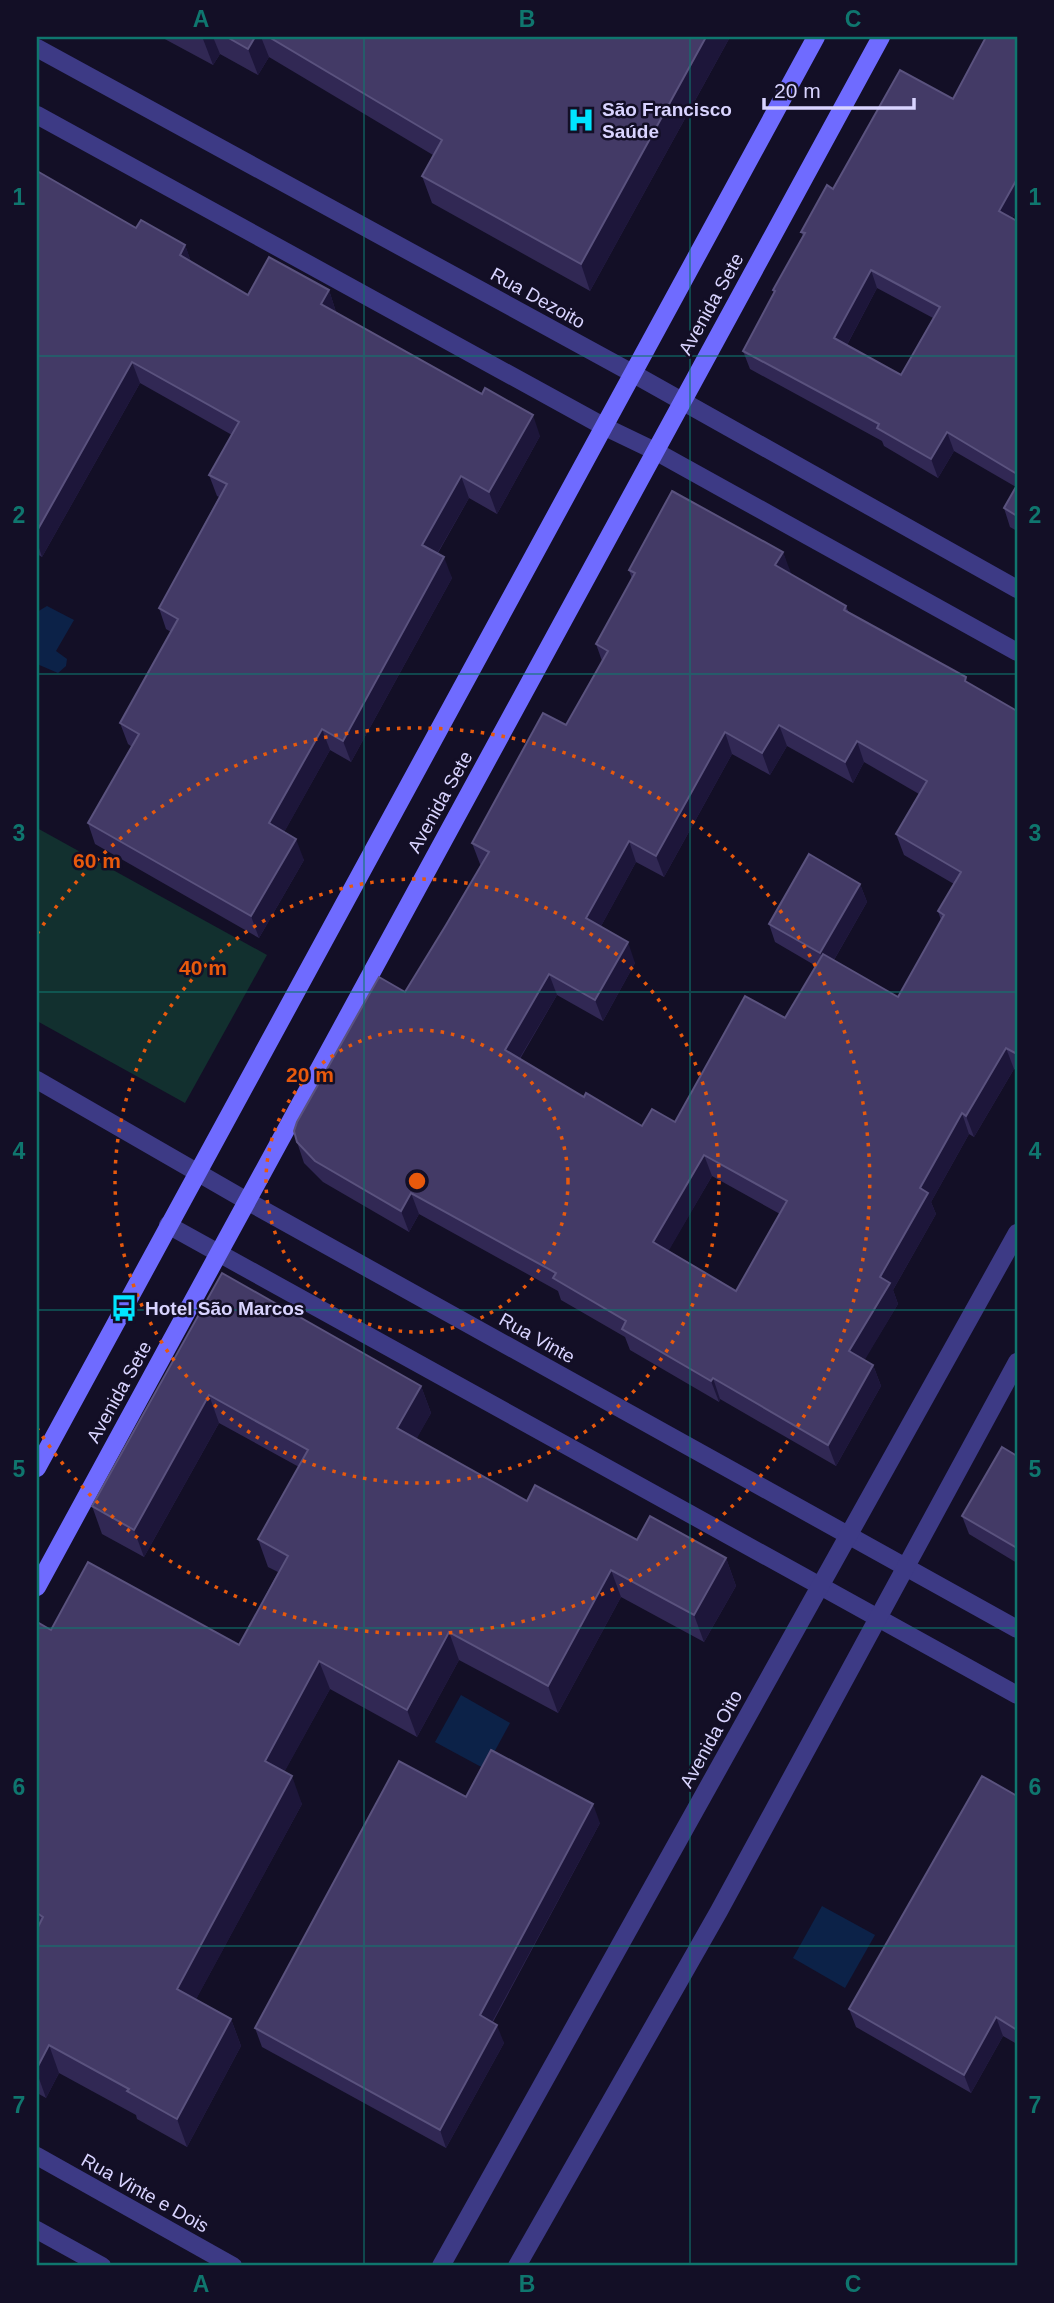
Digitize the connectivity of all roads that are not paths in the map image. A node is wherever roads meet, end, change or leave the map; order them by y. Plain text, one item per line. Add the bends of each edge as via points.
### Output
1 (816, 37) edge
2 (881, 37) edge
3 (37, 48) edge
4 (37, 115) edge
5 (632, 373) junction
6 (682, 401) junction
7 (603, 426) junction
8 (655, 451) junction
9 (1017, 589) edge
10 (1017, 652) edge
11 (37, 1080) edge
12 (198, 1172) junction
13 (247, 1201) junction
14 (169, 1225) junction
15 (1017, 1233) edge
16 (218, 1254) junction
17 (1017, 1362) edge
18 (37, 1468) edge
19 (850, 1536) junction
20 (906, 1568) junction
21 (37, 1587) edge
22 (821, 1587) junction
23 (878, 1618) junction
24 (1017, 1629) edge
25 (1017, 1695) edge
26 (37, 2156) edge
27 (37, 2230) edge
28 (102, 2266) edge
29 (233, 2266) edge
30 (441, 2266) edge
31 (517, 2266) edge

1 - 5 street, Avenida Sete
2 - 6 street, Avenida Sete
3 - 5 street, Rua Dezoito
4 - 7 street
5 - 6 street, Rua Dezoito
5 - 7 street, Avenida Sete
6 - 8 street, Avenida Sete
6 - 9 street, Rua Dezoito
7 - 8 street
7 - 12 street, Avenida Sete
8 - 10 street
8 - 13 street, Avenida Sete
11 - 12 street, Rua Vinte
12 - 13 street, Rua Vinte
12 - 14 street, Avenida Sete
13 - 16 street, Avenida Sete
13 - 19 street, Rua Vinte
14 - 16 street
14 - 18 street, Avenida Sete
15 - 19 street, Avenida Oito
16 - 21 street, Avenida Sete
16 - 22 street
17 - 20 street
19 - 20 street, Rua Vinte
19 - 22 street, Avenida Oito
20 - 23 street
20 - 24 street, Rua Vinte
22 - 23 street
22 - 30 street, Avenida Oito
23 - 25 street
23 - 31 street via 719,1911
26 - 29 street, Rua Vinte e Dois
27 - 28 street

